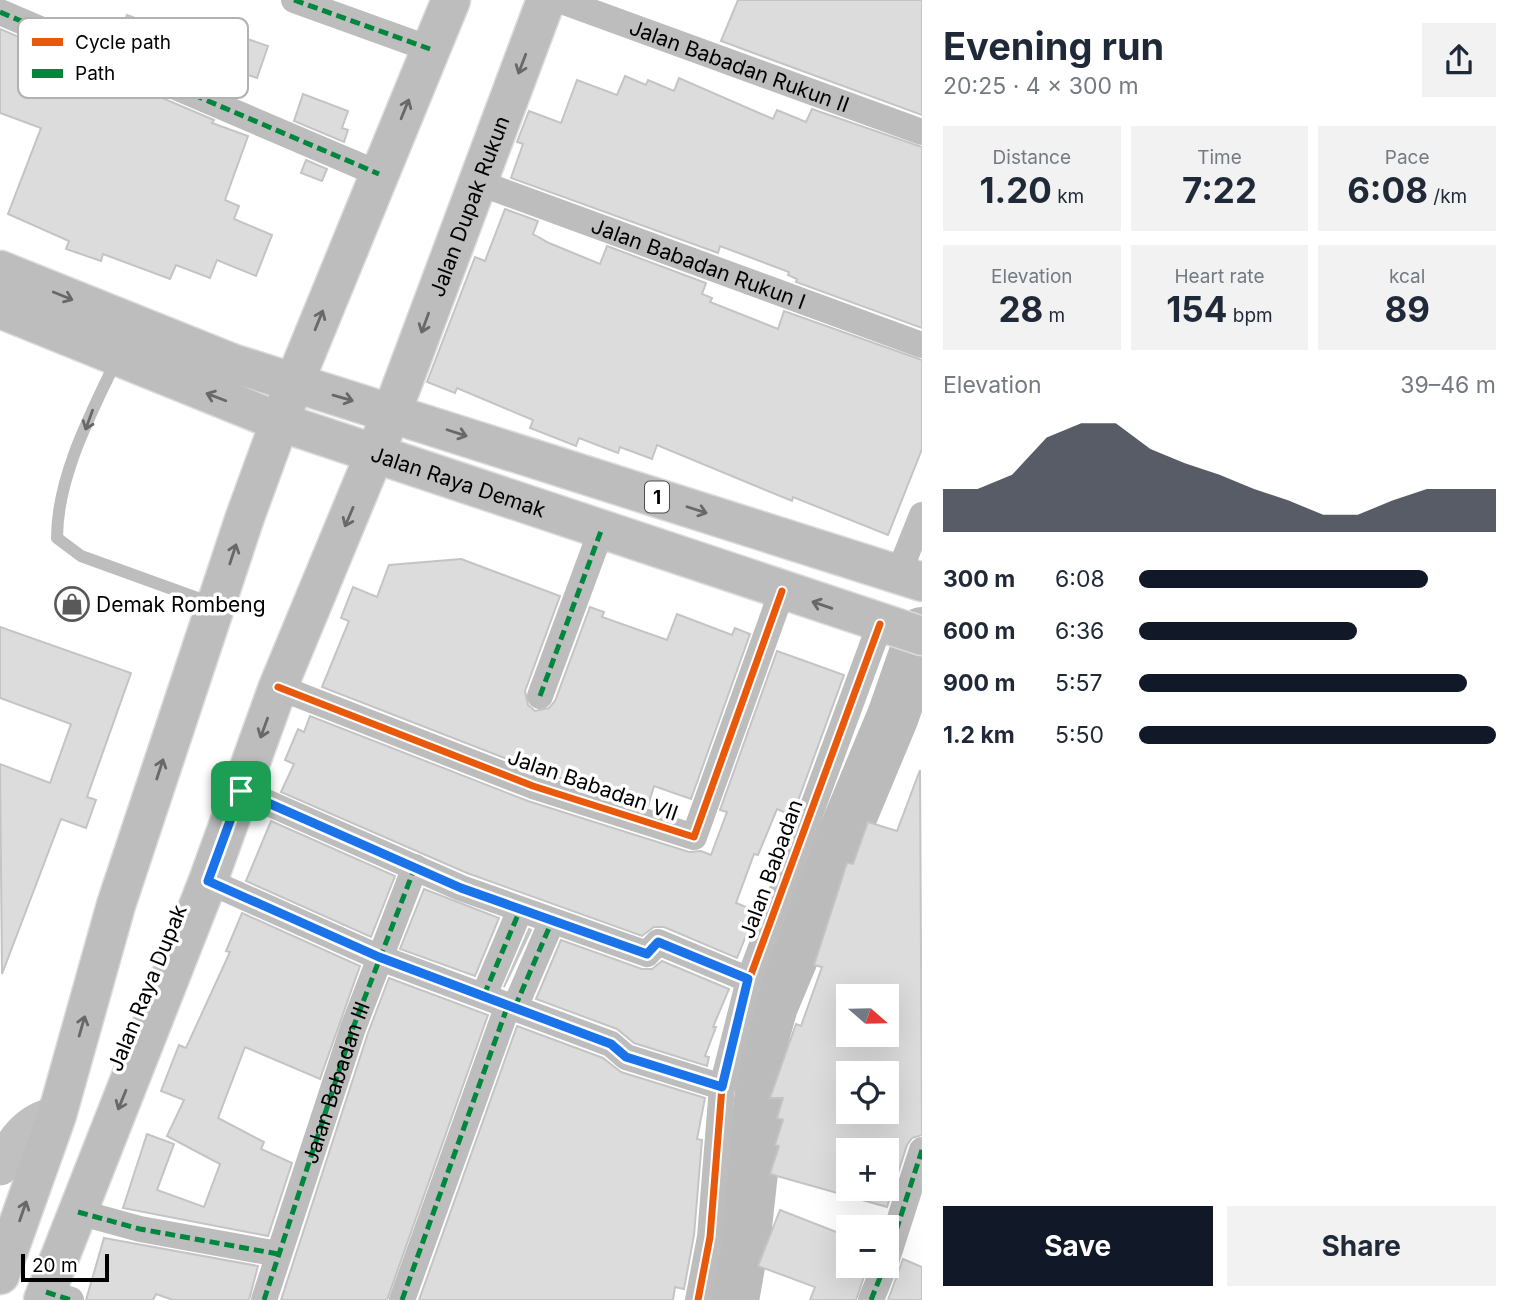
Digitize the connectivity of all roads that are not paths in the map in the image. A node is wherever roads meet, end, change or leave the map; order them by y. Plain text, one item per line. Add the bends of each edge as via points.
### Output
1 (294, 0) edge
2 (451, 0) edge
3 (546, 0) edge
4 (559, 0) edge
5 (0, 12) edge
6 (18, 20) edge
7 (430, 49) junction
8 (201, 98) edge
9 (922, 132) edge
10 (379, 174) junction
11 (477, 182) junction
12 (0, 270) edge
13 (0, 309) edge
14 (922, 345) edge
15 (118, 358) junction
16 (294, 383) junction
17 (392, 412) junction
18 (279, 422) junction
19 (376, 454) junction
20 (922, 515) edge
21 (601, 531) junction
22 (910, 579) edge
23 (782, 592) junction
24 (216, 605) junction
25 (904, 631) edge
26 (278, 687) junction
27 (540, 696) dead end
28 (241, 791) junction
29 (415, 867) junction
30 (208, 881) junction
31 (520, 910) junction
32 (552, 921) junction
33 (379, 957) junction
34 (748, 979) junction
35 (502, 1002) junction
36 (722, 1087) junction
37 (57, 1115) junction
38 (922, 1150) edge
39 (0, 1167) edge
40 (78, 1212) junction
41 (899, 1222) edge
42 (278, 1254) junction
43 (0, 1275) edge
44 (880, 1278) edge
45 (53, 1297) edge
46 (264, 1300) edge
47 (402, 1300) edge
48 (698, 1300) edge
49 (871, 1300) edge

1 - 7 street
2 - 7 main road
3 -> 11 main road, Jalan Dupak Rukun
4 - 9 street, Jalan Babadan Rukun II
5 - 6 street
10 -> 7 main road
8 - 10 street
16 -> 10 main road
11 - 14 street, Jalan Babadan Rukun I
11 -> 17 main road, Jalan Dupak Rukun
12 -> 16 main road, 1 via 232,363
13 - 15 main road, Jalan Raya Demak / 1
18 -> 15 main road, Jalan Raya Demak / 1
15 -> 24 lane via 93,409 57,508 57,538 81,556
16 -> 17 main road, 1
16 - 18 main road, Jalan Raya Dupak
17 - 19 main road, Jalan Raya Dupak
17 -> 22 main road, 1
18 - 19 main road, Jalan Raya Demak / 1
24 -> 18 main road, Jalan Raya Dupak
19 - 21 main road, Jalan Raya Demak / 1
19 -> 26 main road, Jalan Raya Dupak
20 - 22 street
21 - 23 main road, Jalan Raya Demak / 1
21 - 27 street
25 -> 23 main road, Jalan Raya Demak / 1
23 - 26 street, Jalan Babadan VII via 694,836 533,786
37 -> 24 main road, Jalan Raya Dupak via 116,905
25 - 34 street, Jalan Babadan
26 -> 28 main road, Jalan Raya Dupak
28 - 29 street
28 - 30 main road, Jalan Raya Dupak
29 - 31 street
29 - 33 street, Jalan Babadan III
30 - 33 street
30 -> 40 main road, Jalan Raya Dupak
31 - 32 street
31 - 35 street
32 - 34 street via 647,954 658,942
32 - 35 street
33 - 35 street
33 - 42 street, Jalan Babadan III
34 - 36 street, Jalan Babadan
35 - 36 street via 611,1044 626,1057
35 - 47 street
36 - 48 street, Jalan Babadan via 710,1237
37 - 39 main road via 29,1126
43 -> 37 main road, Jalan Raya Dupak
38 - 41 street
40 - 42 street via 140,1229
40 - 45 main road, Jalan Raya Dupak
42 - 46 street, Jalan Babadan III
44 - 49 street

